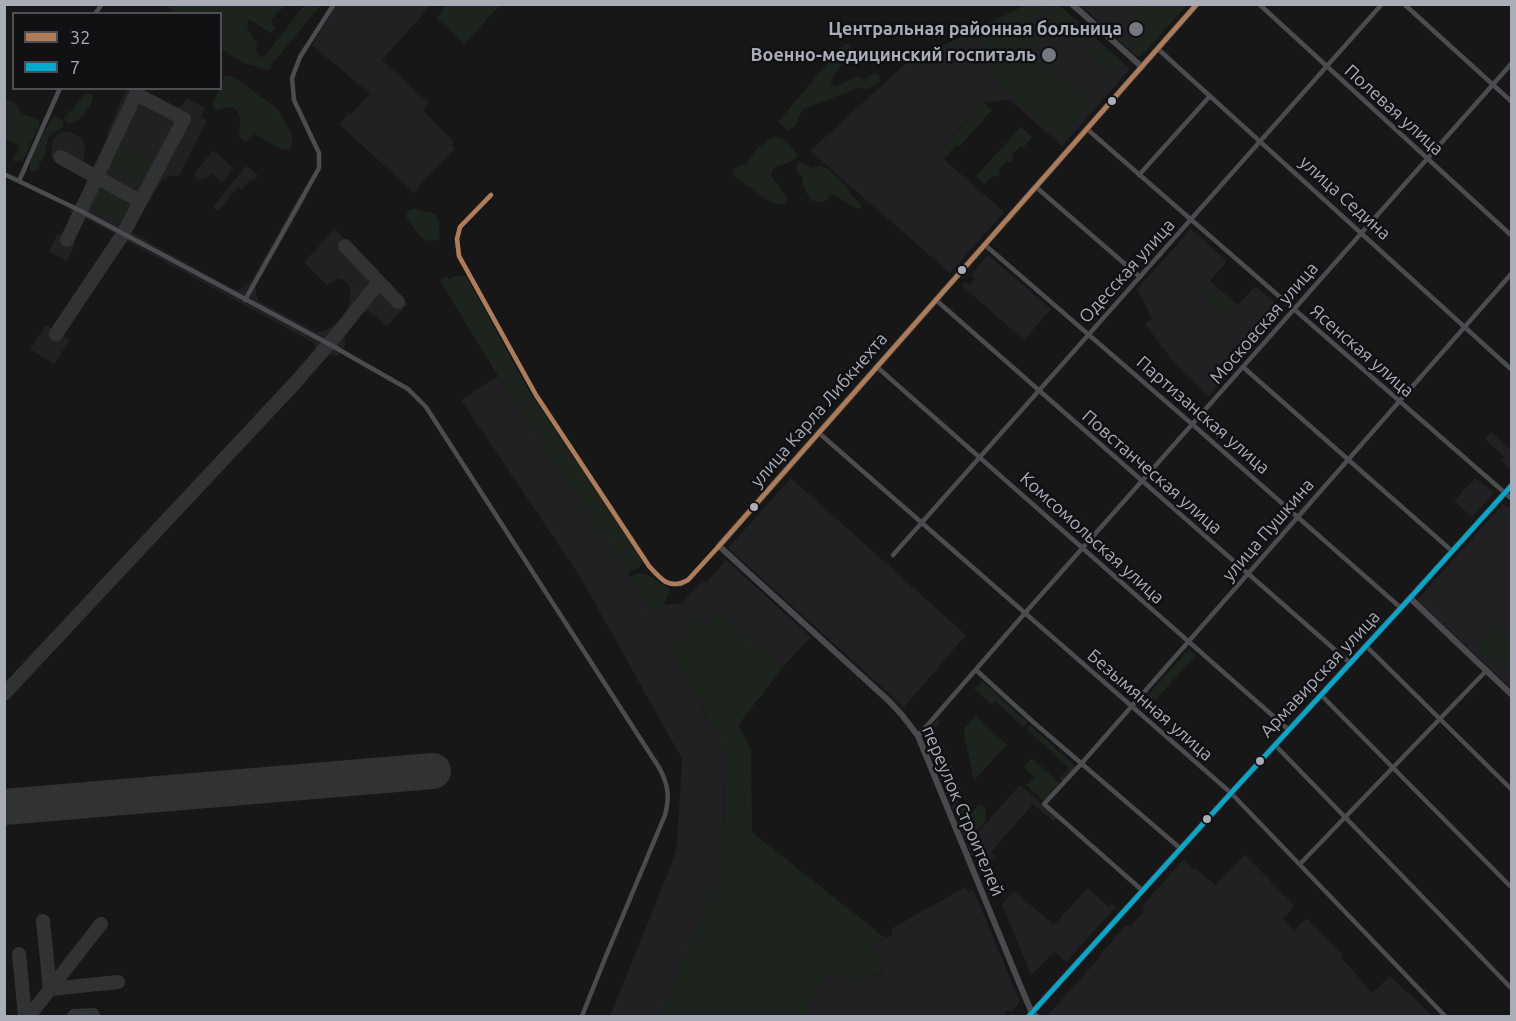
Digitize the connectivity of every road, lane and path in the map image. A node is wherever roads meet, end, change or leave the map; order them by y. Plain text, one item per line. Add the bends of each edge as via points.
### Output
1 (334, 4) edge
2 (1072, 4) edge
3 (1197, 4) edge
4 (1259, 4) edge
5 (1382, 4) edge
6 (1404, 4) edge
7 (1158, 49) junction
8 (1512, 63) edge
9 (1327, 66) junction
10 (1142, 67) junction
11 (1492, 84) junction
12 (59, 90) edge
13 (1210, 96) junction
14 (1512, 102) edge
15 (1087, 129) junction
16 (1260, 141) junction
17 (1427, 158) junction
18 (4, 174) edge
19 (1139, 175) junction
20 (19, 181) junction
21 (1036, 187) junction
22 (491, 195) dead end
23 (1191, 220) junction
24 (1361, 233) junction
25 (1512, 236) edge
26 (985, 245) junction
27 (1512, 273) edge
28 (1140, 278) junction
29 (245, 300) junction
30 (936, 300) junction
31 (1293, 309) junction
32 (1464, 327) junction
33 (1088, 334) junction
34 (877, 367) junction
35 (1243, 367) junction
36 (1512, 370) edge
37 (1039, 391) junction
38 (1399, 401) junction
39 (1192, 424) junction
40 (819, 433) junction
41 (980, 457) junction
42 (1348, 459) junction
43 (1143, 481) junction
44 (1512, 485) edge
45 (1504, 493) junction
46 (1512, 499) edge
47 (1297, 516) junction
48 (922, 523) junction
49 (719, 546) junction
50 (1083, 548) junction
51 (1452, 551) junction
52 (893, 555) dead end
53 (1248, 573) junction
54 (1410, 598) junction
55 (1401, 608) junction
56 (1025, 613) junction
57 (1188, 641) junction
58 (1366, 646) junction
59 (1350, 663) junction
60 (976, 670) junction
61 (1486, 671) junction
62 (1511, 693) edge
63 (1321, 695) junction
64 (1131, 706) junction
65 (1440, 719) junction
66 (1289, 730) junction
67 (918, 736) junction
68 (1275, 745) junction
69 (1081, 764) junction
70 (1392, 768) junction
71 (1512, 790) edge
72 (1231, 793) junction
73 (1345, 817) junction
74 (1181, 849) junction
75 (1300, 864) junction
76 (1512, 888) edge
77 (1143, 891) junction
78 (1512, 989) edge
79 (1032, 1015) edge
80 (582, 1017) edge
81 (1445, 1017) edge

1 - 29 street via 300,57 292,78 294,100 319,153 319,168
2 - 10 street
3 - 7 street, улица Карла Либкнехта
4 - 9 street, Полевая улица
5 - 9 street, Одесская улица
6 - 11 street
7 - 10 street, улица Карла Либкнехта
7 - 13 street, улица Седина
8 - 11 street, Московская улица
9 - 16 street, Одесская улица
9 - 17 street, Полевая улица
10 - 15 street, улица Карла Либкнехта
11 - 14 street
11 - 17 street, Московская улица
12 - 20 street
13 - 16 street, улица Седина
13 - 19 street
15 - 19 street, Ясенская улица
15 - 21 street, улица Карла Либкнехта
16 - 23 street, Одесская улица
16 - 24 street, улица Седина
17 - 24 street, Московская улица
17 - 25 street, Полевая улица
18 - 20 street
19 - 23 street, Ясенская улица
20 - 29 street
21 - 26 street, улица Карла Либкнехта
21 - 28 street
22 - 49 street, улица Карла Либкнехта via 459,230 459,256 536,395 657,575 668,583 684,583
23 - 28 street, Одесская улица
23 - 31 street, Ясенская улица
24 - 31 street, Московская улица
24 - 32 street, улица Седина
26 - 30 street, улица Карла Либкнехта
26 - 33 street, Партизанская улица
27 - 32 street, улица Пушкина
28 - 33 street, Одесская улица
29 - 80 street via 408,389 421,401 667,783 665,814
30 - 34 street, улица Карла Либкнехта
30 - 37 street, Повстанческая улица
31 - 35 street, Московская улица
31 - 38 street, Ясенская улица
32 - 36 street, улица Седина
32 - 38 street, улица Пушкина
33 - 37 street, Одесская улица
33 - 39 street, Партизанская улица
34 - 40 street, улица Карла Либкнехта
34 - 41 street, Комсомольская улица
35 - 39 street, Московская улица
35 - 42 street
37 - 41 street, Одесская улица
37 - 43 street, Повстанческая улица
38 - 42 street, улица Пушкина
38 - 45 street, Ясенская улица
39 - 43 street, Московская улица
39 - 47 street, Партизанская улица
40 - 48 street, Безымянная улица
40 - 49 street, улица Карла Либкнехта
41 - 48 street, Одесская улица
41 - 50 street, Комсомольская улица
42 - 47 street, улица Пушкина
42 - 51 street
43 - 50 street, Московская улица
43 - 53 street, Повстанческая улица
44 - 45 street, Армавирская улица
45 - 46 street, Ясенская улица
45 - 51 street, Армавирская улица
47 - 53 street, улица Пушкина
47 - 55 street, Партизанская улица
48 - 52 street, Одесская улица
48 - 56 street, Безымянная улица
49 - 67 street, переулок Строителей via 889,701
50 - 56 street, Московская улица
50 - 57 street, Комсомольская улица
51 - 54 street, Армавирская улица
53 - 57 street, улица Пушкина
53 - 59 street, Повстанческая улица
54 - 55 street, Армавирская улица
54 - 61 street
55 - 58 street, Армавирская улица
56 - 60 street, Московская улица
56 - 64 street, Безымянная улица
57 - 64 street, улица Пушкина
57 - 66 street, Комсомольская улица
58 - 59 street, Армавирская улица
58 - 65 street
59 - 63 street, Армавирская улица
60 - 67 street, Московская улица
60 - 69 street
61 - 62 street
61 - 65 street
63 - 66 street, Армавирская улица
63 - 70 street
64 - 69 street, улица Пушкина
64 - 72 street, Безымянная улица
65 - 70 street
65 - 71 street
66 - 68 street, Армавирская улица
67 - 79 street, переулок Строителей
68 - 72 street, Армавирская улица
68 - 73 street
69 - 74 street
69 - 77 street, улица Пушкина via 1044,804
70 - 73 street
70 - 76 street
72 - 74 street, Армавирская улица
72 - 75 street, Безымянная улица
73 - 75 street
73 - 78 street
74 - 77 street, Армавирская улица
75 - 81 street, Безымянная улица
77 - 79 street, Армавирская улица

